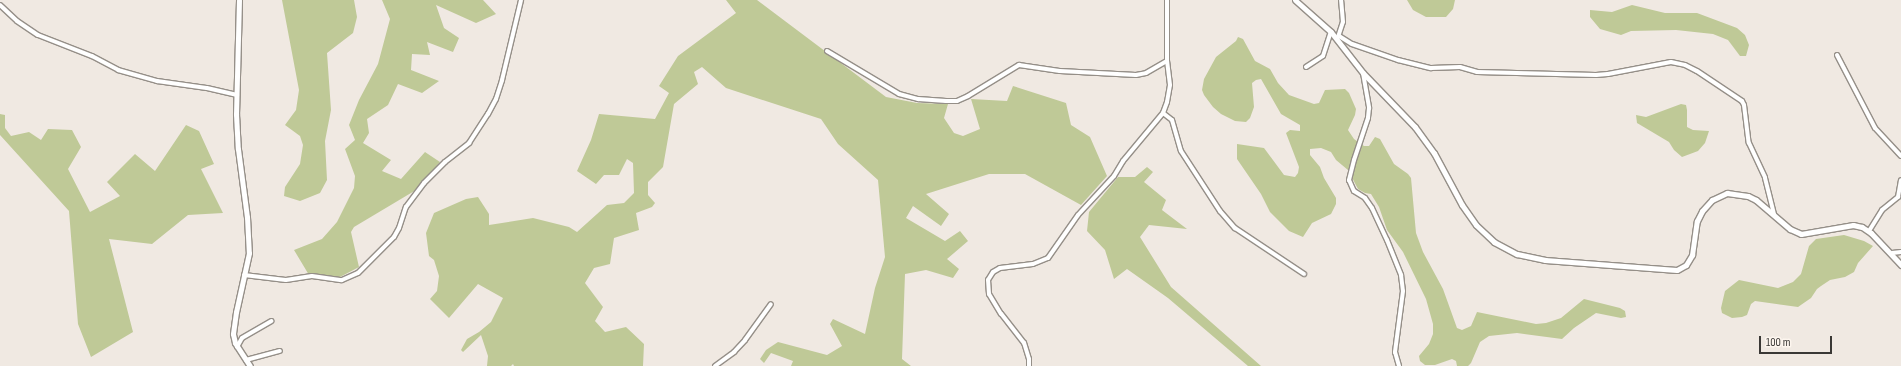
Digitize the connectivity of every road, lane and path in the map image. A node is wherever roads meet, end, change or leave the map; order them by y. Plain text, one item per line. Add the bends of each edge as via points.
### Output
1 (240, 0) edge
2 (521, 0) edge
3 (1167, 0) edge
4 (1295, 0) edge
5 (1341, 0) edge
6 (0, 6) edge
7 (1331, 32) junction
8 (1338, 37) junction
9 (827, 51) dead end
10 (1837, 55) dead end
11 (1167, 61) junction
12 (1306, 67) dead end
13 (1363, 73) junction
14 (237, 95) junction
15 (1163, 113) junction
16 (1901, 156) edge
17 (1901, 180) edge
18 (1774, 214) junction
19 (1869, 231) junction
20 (1901, 252) edge
21 (1892, 253) junction
22 (1901, 265) edge
23 (1304, 274) dead end
24 (244, 275) junction
25 (770, 304) dead end
26 (271, 321) dead end
27 (237, 347) junction
28 (280, 351) dead end
29 (246, 360) junction
30 (250, 366) edge
31 (715, 366) edge
32 (1029, 366) edge
33 (1399, 366) edge

1 - 14 street
2 - 24 street via 502,80 488,114 469,143 424,183 406,207 394,236 358,273 342,280 312,276 286,280
3 - 11 street
4 - 7 street
5 - 8 street via 1343,22
6 - 14 street via 38,35 130,74
7 - 8 street
7 - 12 street via 1323,56
8 - 13 street
8 - 18 street via 1398,60 1431,68 1460,66 1477,72 1608,74 1671,62 1685,65 1742,101 1746,134 1765,178
9 - 11 street via 899,94 918,99 946,101 957,101 968,96 1019,64 1060,71 1136,75 1146,73
10 - 16 street via 1875,128
11 - 15 street via 1170,85
13 - 18 street via 1424,138 1476,225 1494,242 1517,254 1545,260 1677,270 1686,265 1692,255 1699,216 1706,205 1719,196 1727,193 1748,196
13 - 33 street via 1369,108 1368,118 1349,180 1354,191 1366,198 1372,208 1401,275 1403,291 1395,352
14 - 24 street via 238,161 250,244
15 - 23 street via 1172,120 1181,151 1220,211 1235,228
15 - 32 street via 1123,161 1114,176 1078,215 1048,258 1033,264 1000,268 990,276 989,294 1024,343
17 - 19 street via 1898,197 1882,210
18 - 19 street via 1793,231 1801,234 1853,225
19 - 21 street
20 - 21 street
21 - 22 street
24 - 27 street via 233,329
25 - 31 street via 734,352
26 - 27 street via 242,338
27 - 29 street
28 - 29 street
29 - 30 street

